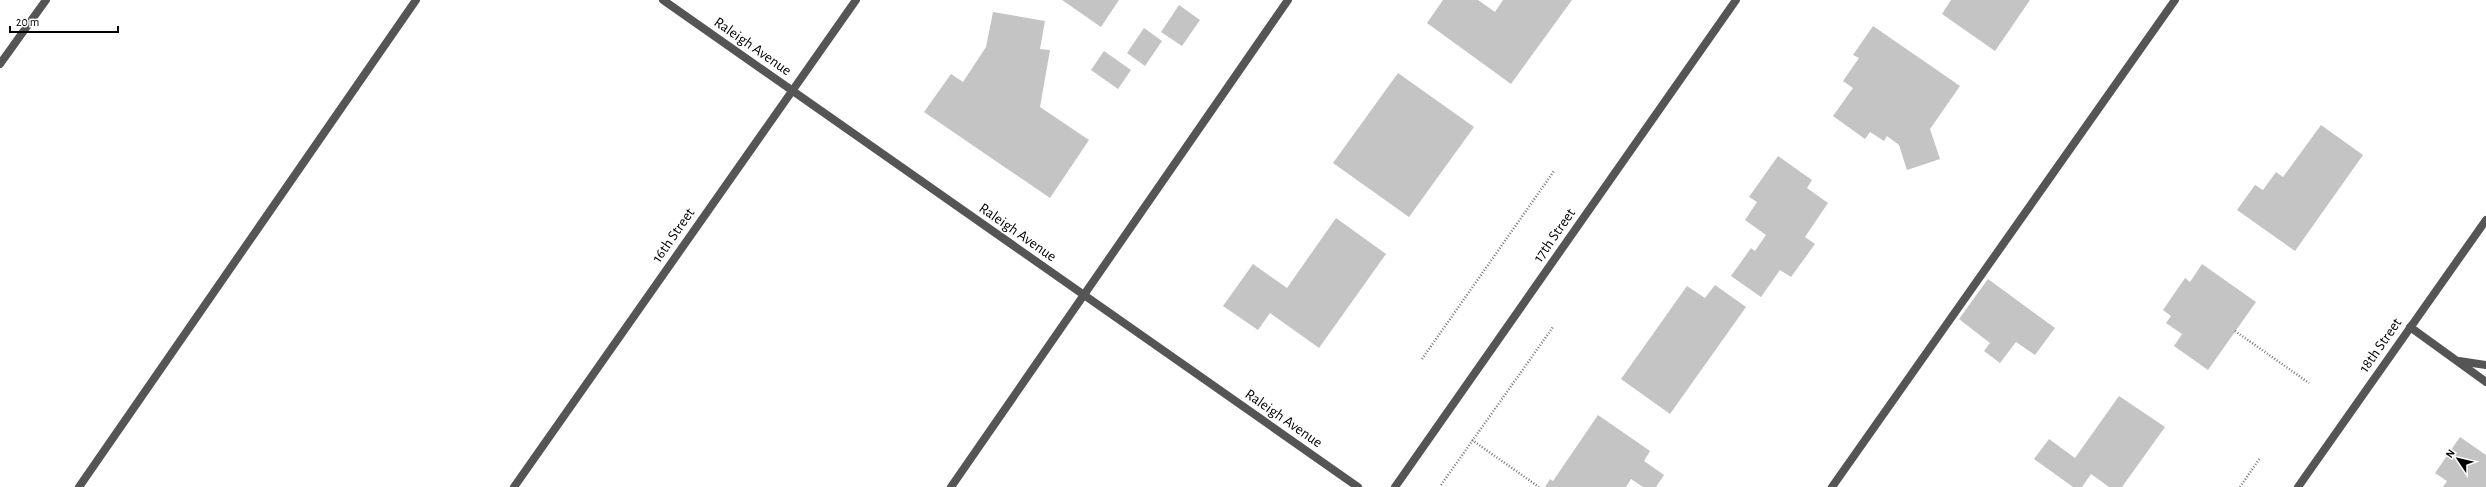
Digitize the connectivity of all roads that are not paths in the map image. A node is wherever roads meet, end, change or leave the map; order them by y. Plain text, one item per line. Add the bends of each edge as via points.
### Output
1 (46, 0) edge
2 (416, 0) edge
3 (663, 0) edge
4 (856, 0) edge
5 (1288, 0) edge
6 (1736, 0) edge
7 (2175, 0) edge
8 (0, 64) edge
9 (792, 91) junction
10 (2485, 225) edge
11 (1085, 296) junction
12 (2410, 327) junction
13 (2456, 361) junction
14 (2486, 365) edge
15 (2486, 382) edge
16 (79, 487) edge
17 (514, 487) edge
18 (950, 487) edge
19 (1358, 487) edge
20 (1395, 487) edge
21 (1832, 487) edge
22 (2298, 487) edge

1 - 8 street
2 - 16 street
3 - 9 street, Raleigh Avenue
4 - 9 street, 16th Street
5 - 11 street
6 - 20 street, 17th Street
7 - 21 street
9 - 11 street, Raleigh Avenue
9 - 17 street, 16th Street
10 - 12 street, 18th Street
11 - 18 street
11 - 19 street, Raleigh Avenue
12 - 13 street
12 - 22 street, 18th Street
13 - 14 street
13 - 15 street

